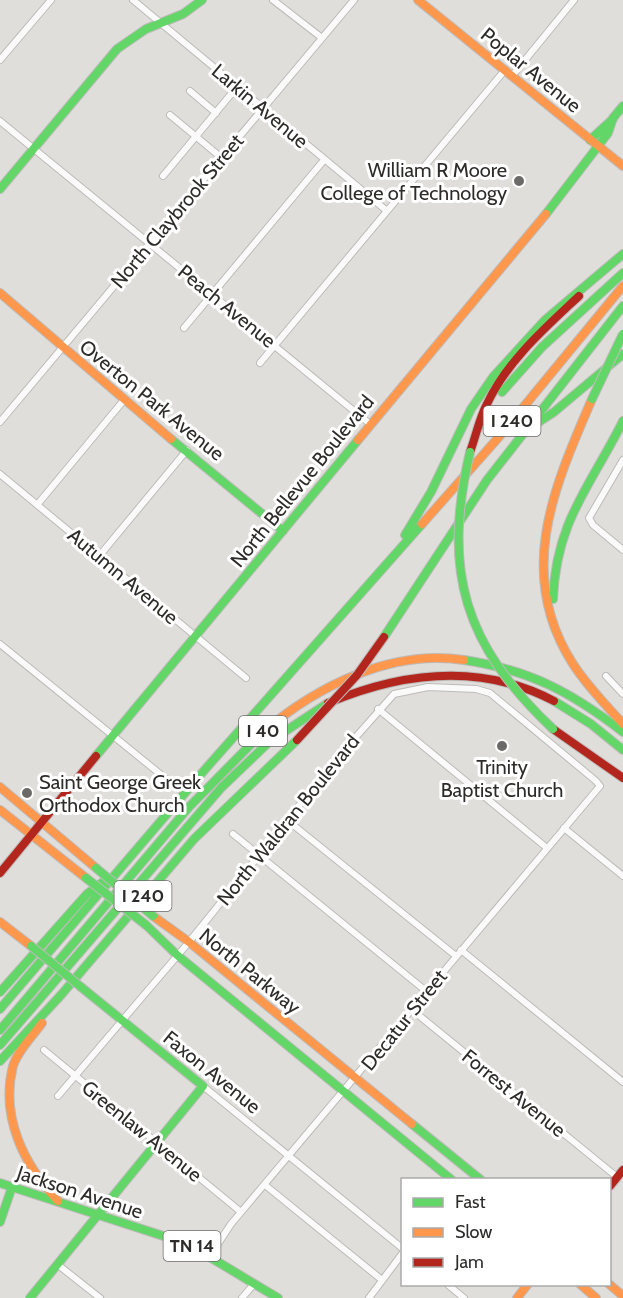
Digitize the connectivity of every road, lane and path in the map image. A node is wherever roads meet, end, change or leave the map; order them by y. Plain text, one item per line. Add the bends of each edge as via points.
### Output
1 (51, 0) edge
2 (133, 0) edge
3 (202, 0) edge
4 (273, 0) edge
5 (354, 0) edge
6 (418, 0) edge
7 (574, 0) edge
8 (160, 23) junction
9 (322, 38) junction
10 (0, 60) edge
11 (508, 73) junction
12 (237, 87) junction
13 (190, 91) dead end
14 (623, 106) edge
15 (263, 108) junction
16 (216, 113) junction
17 (170, 116) dead end
18 (613, 118) junction
19 (0, 121) edge
20 (196, 137) junction
21 (590, 140) junction
22 (598, 146) junction
23 (33, 149) junction
24 (223, 159) junction
25 (324, 160) junction
26 (623, 166) edge
27 (163, 176) dead end
28 (0, 189) edge
29 (387, 211) junction
30 (149, 244) junction
31 (623, 254) edge
32 (623, 273) edge
33 (623, 286) edge
34 (0, 293) edge
35 (212, 294) junction
36 (623, 306) edge
37 (184, 328) dead end
38 (623, 334) edge
39 (275, 344) junction
40 (62, 347) junction
41 (623, 354) edge
42 (260, 363) dead end
43 (124, 400) junction
44 (489, 406) junction
45 (0, 422) edge
46 (623, 422) edge
47 (370, 424) junction
48 (524, 433) junction
49 (187, 450) junction
50 (623, 460) edge
51 (0, 474) edge
52 (37, 505) junction
53 (283, 531) junction
54 (623, 550) edge
55 (396, 551) junction
56 (99, 555) junction
57 (554, 624) junction
58 (196, 636) junction
59 (2, 648) edge
60 (606, 676) dead end
61 (246, 678) dead end
62 (623, 694) edge
63 (378, 709) junction
64 (623, 724) edge
65 (623, 732) edge
66 (113, 735) junction
67 (623, 750) edge
68 (623, 778) edge
69 (170, 782) dead end
70 (0, 787) edge
71 (0, 810) edge
72 (287, 820) junction
73 (41, 821) junction
74 (564, 828) junction
75 (233, 834) dead end
76 (30, 835) junction
77 (547, 848) junction
78 (259, 855) junction
79 (122, 866) junction
80 (0, 873) edge
81 (623, 876) edge
82 (0, 922) edge
83 (189, 942) junction
84 (461, 950) junction
85 (177, 955) junction
86 (456, 956) junction
87 (426, 991) junction
88 (0, 992) edge
89 (61, 995) junction
90 (0, 1009) edge
91 (411, 1009) junction
92 (122, 1020) junction
93 (0, 1030) edge
94 (0, 1044) edge
95 (44, 1050) dead end
96 (0, 1061) edge
97 (74, 1076) junction
98 (356, 1078) junction
99 (623, 1082) edge
100 (203, 1086) junction
101 (344, 1092) junction
102 (58, 1096) dead end
103 (156, 1142) junction
104 (289, 1155) junction
105 (620, 1173) edge
106 (451, 1178) edge
107 (480, 1178) edge
108 (0, 1183) edge
109 (265, 1185) junction
110 (12, 1187) junction
111 (58, 1201) junction
112 (241, 1212) junction
113 (97, 1214) junction
114 (0, 1221) edge
115 (401, 1247) edge
116 (401, 1255) edge
117 (210, 1256) junction
118 (57, 1264) junction
119 (382, 1280) junction
120 (254, 1284) junction
121 (449, 1286) edge
122 (526, 1286) edge
123 (582, 1286) edge
124 (611, 1286) edge
125 (623, 1296) edge
126 (30, 1298) edge
127 (99, 1298) edge
128 (242, 1298) edge
129 (278, 1298) edge
130 (369, 1298) edge
131 (464, 1298) edge
132 (517, 1298) edge
133 (596, 1298) edge

1 - 10 street
2 - 8 street, Larkin Avenue
3 - 8 main road via 183,14
4 - 9 street
5 - 9 street, North Claybrook Street
6 - 11 main road, Poplar Avenue
7 - 11 street
8 - 12 street, Larkin Avenue
8 - 23 main road via 117,48
9 - 15 street, North Claybrook Street
11 - 21 main road, Poplar Avenue
11 - 29 street
12 - 15 street, Larkin Avenue
12 - 16 street
13 - 16 street
14 - 18 main road, North Bellevue Boulevard
15 - 24 street, North Claybrook Street
15 - 25 street, Larkin Avenue
16 - 20 street
17 - 20 street
18 - 21 main road
18 - 22 main road, North Bellevue Boulevard
19 - 23 street, Peach Avenue
20 - 24 street
20 - 27 street
21 - 22 main road, Poplar Avenue
22 - 26 main road, Poplar Avenue
22 - 47 main road, North Bellevue Boulevard via 574,180
23 - 28 main road
23 - 30 street, Peach Avenue
24 - 30 street, North Claybrook Street
25 - 29 street, Larkin Avenue
25 - 35 street
29 - 39 street
30 - 35 street, Peach Avenue
30 - 40 street, North Claybrook Street
31 - 44 main road via 542,333 506,375
31 - 55 main road via 563,301 489,383
32 - 44 main road via 542,347
33 - 55 main road, I 240 via 506,429
34 - 40 main road, Overton Park Avenue
35 - 37 street
35 - 39 street, Peach Avenue
36 - 48 main road, I 240
38 - 57 main road, bridge via 554,487 544,527 542,563
39 - 42 street
39 - 47 street, Peach Avenue
40 - 43 main road, Overton Park Avenue
40 - 45 street, North Claybrook Street
41 - 48 main road
43 - 49 main road, Overton Park Avenue
43 - 52 street
44 - 68 main road, bridge via 470,452 457,517 457,559 478,635 497,669 523,702 553,729
46 - 57 main road via 561,534 552,574
47 - 53 main road, North Bellevue Boulevard
48 - 89 main road, I 240, bridge via 487,480 357,675 297,740 194,839
49 - 53 main road, Overton Park Avenue
49 - 56 street
50 - 54 street via 589,518
51 - 52 street, Autumn Avenue
52 - 56 street, Autumn Avenue
53 - 58 main road, North Bellevue Boulevard
55 - 79 main road, I 240
56 - 58 street, Autumn Avenue
57 - 64 main road via 574,666
58 - 61 street, Autumn Avenue
58 - 66 main road, North Bellevue Boulevard
59 - 66 street
60 - 62 street
63 - 72 street, North Waldran Boulevard
63 - 74 street, Decatur Street via 394,694 428,687 490,693 600,786
63 - 77 street
65 - 93 main road, I 40 via 584,700 558,685 519,669 483,661 413,660 375,667 339,681 285,713 227,766
66 - 69 street
66 - 73 main road, North Bellevue Boulevard
67 - 94 main road, I 40 via 551,699 490,678 408,676 346,694 285,730 233,774
70 - 73 main road, North Parkway
71 - 76 main road, North Parkway
72 - 78 street, North Waldran Boulevard
72 - 86 street
73 - 76 main road, North Bellevue Boulevard
73 - 83 main road, North Parkway, bridge
74 - 77 street, Decatur Street
74 - 81 street
75 - 78 street
76 - 80 main road, North Bellevue Boulevard
76 - 85 main road, North Parkway, bridge via 146,925
77 - 84 street, Decatur Street
78 - 83 street, North Waldran Boulevard
78 - 87 street
79 - 88 main road via 87,894
79 - 90 main road, I 240
82 - 92 main road, Faxon Avenue, bridge
83 - 85 street, North Waldran Boulevard
83 - 98 main road, North Parkway
84 - 86 street, Decatur Street
84 - 99 street
85 - 92 street, North Waldran Boulevard
85 - 101 main road, North Parkway
86 - 87 street, Decatur Street
87 - 91 street, Decatur Street
89 - 96 main road, I 240
89 - 111 main road via 14,1065 4,1115 14,1150
91 - 98 street, Decatur Street
91 - 105 street, Forrest Avenue
92 - 97 street, North Waldran Boulevard
92 - 100 main road, Faxon Avenue
95 - 97 street, Greenlaw Avenue
97 - 102 street, North Waldran Boulevard
97 - 103 street, Greenlaw Avenue
98 - 101 street, Decatur Street
98 - 107 main road, North Parkway
100 - 103 main road
100 - 104 street, Faxon Avenue
101 - 104 street, Decatur Street
101 - 106 main road, North Parkway
103 - 112 street, Greenlaw Avenue
103 - 113 main road
104 - 109 street, Decatur Street
104 - 115 street, Faxon Avenue
108 - 110 main road, Jackson Avenue / TN 14
109 - 112 street, Decatur Street
109 - 119 street
110 - 111 main road, Jackson Avenue / TN 14
110 - 114 main road
111 - 113 main road, Jackson Avenue / TN 14
112 - 117 street, Decatur Street
113 - 117 main road, Jackson Avenue / TN 14 via 188,1244
113 - 118 main road
116 - 119 street
117 - 120 main road, Jackson Avenue / TN 14
118 - 126 main road
118 - 127 street
119 - 130 street
120 - 128 street
120 - 129 main road, Jackson Avenue / TN 14
121 - 131 street
122 - 132 main road
123 - 133 main road
124 - 125 main road

